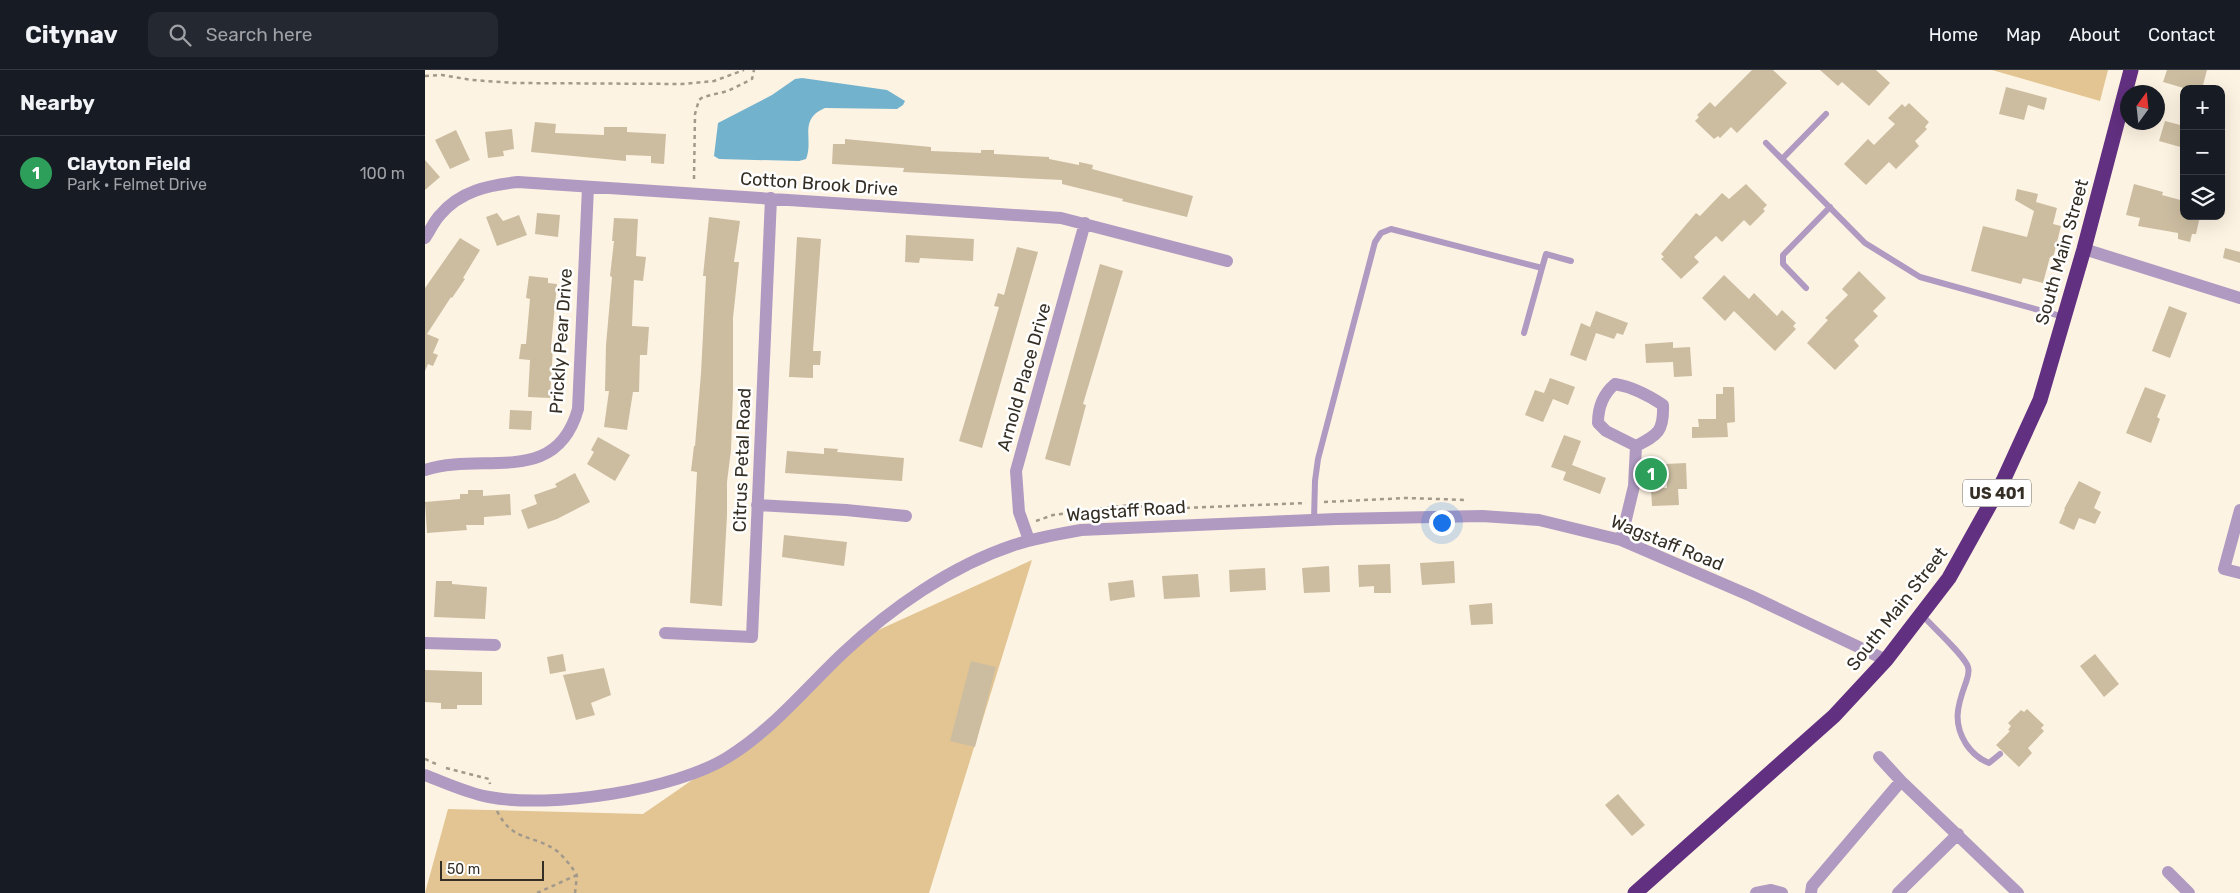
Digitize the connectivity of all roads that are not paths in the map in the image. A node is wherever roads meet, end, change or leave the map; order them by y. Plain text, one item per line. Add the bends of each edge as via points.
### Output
1 (2131, 70) edge
2 (1826, 114) dead end
3 (1766, 143) dead end
4 (1782, 159) junction
5 (588, 187) junction
6 (771, 198) junction
7 (1830, 207) junction
8 (1085, 223) junction
9 (425, 238) edge
10 (2084, 248) junction
11 (1571, 261) dead end
12 (1227, 262) dead end
13 (1542, 268) junction
14 (1806, 288) dead end
15 (2240, 298) edge
16 (2064, 317) junction
17 (1524, 333) dead end
18 (1636, 446) junction
19 (425, 470) edge
20 (757, 505) junction
21 (2240, 510) edge
22 (906, 516) dead end
23 (1314, 520) junction
24 (1029, 540) junction
25 (1621, 540) junction
26 (2240, 573) edge
27 (1921, 614) junction
28 (665, 633) dead end
29 (425, 642) edge
30 (495, 645) dead end
31 (1886, 660) junction
32 (2000, 754) dead end
33 (1879, 757) dead end
34 (425, 775) edge
35 (1901, 781) junction
36 (1958, 834) junction
37 (2168, 872) dead end
38 (1635, 893) edge
39 (1756, 893) edge
40 (1782, 893) edge
41 (1811, 893) edge
42 (1899, 893) edge
43 (2018, 893) edge
44 (2189, 893) edge

1 - 10 highway, South Main Street / US 401
2 - 4 lane
3 - 4 lane
4 - 7 lane
5 - 6 street, Cotton Brook Drive
5 - 9 street, Cotton Brook Drive via 518,182 490,185 456,200 439,215
5 - 19 street, Prickly Pear Drive via 578,409 566,437 542,457 521,462 461,463
6 - 8 street, Cotton Brook Drive via 1061,218
6 - 20 street, Citrus Petal Road
7 - 14 lane via 1783,255 1783,264
7 - 16 lane via 1865,242 1920,277
8 - 12 street, Cotton Brook Drive
8 - 24 street, Arnold Place Drive via 1016,472 1019,512
10 - 15 street
10 - 16 highway, South Main Street / US 401
11 - 13 lane via 1546,254
13 - 17 lane
13 - 23 lane via 1391,229 1381,233 1375,242 1318,459
16 - 27 highway, South Main Street / US 401 via 2040,400 2003,481 1949,578
18 - 18 street via 1657,436 1664,421 1663,405 1647,394 1615,384 1605,392 1598,423 1606,431
18 - 25 street via 1634,486
20 - 22 street
20 - 28 street, Citrus Petal Road via 752,637
21 - 26 street via 2224,569
23 - 24 street, Wagstaff Road via 1081,530
23 - 25 street, Wagstaff Road via 1482,516 1539,520
24 - 34 street, Wagstaff Road via 987,555 907,601 843,653 751,741 711,768 680,779 600,796 553,800 491,797
25 - 31 street, Wagstaff Road via 1751,596
27 - 31 highway, South Main Street / US 401
27 - 32 lane via 1968,666 1969,675 1957,708 1960,734 1971,752 1982,760 1989,763
29 - 30 street
31 - 38 highway, South Main Street / US 401 via 1834,716
33 - 35 street
35 - 36 street
35 - 41 street via 1812,886
36 - 42 street
36 - 43 street
37 - 44 street
39 - 40 street via 1771,890

